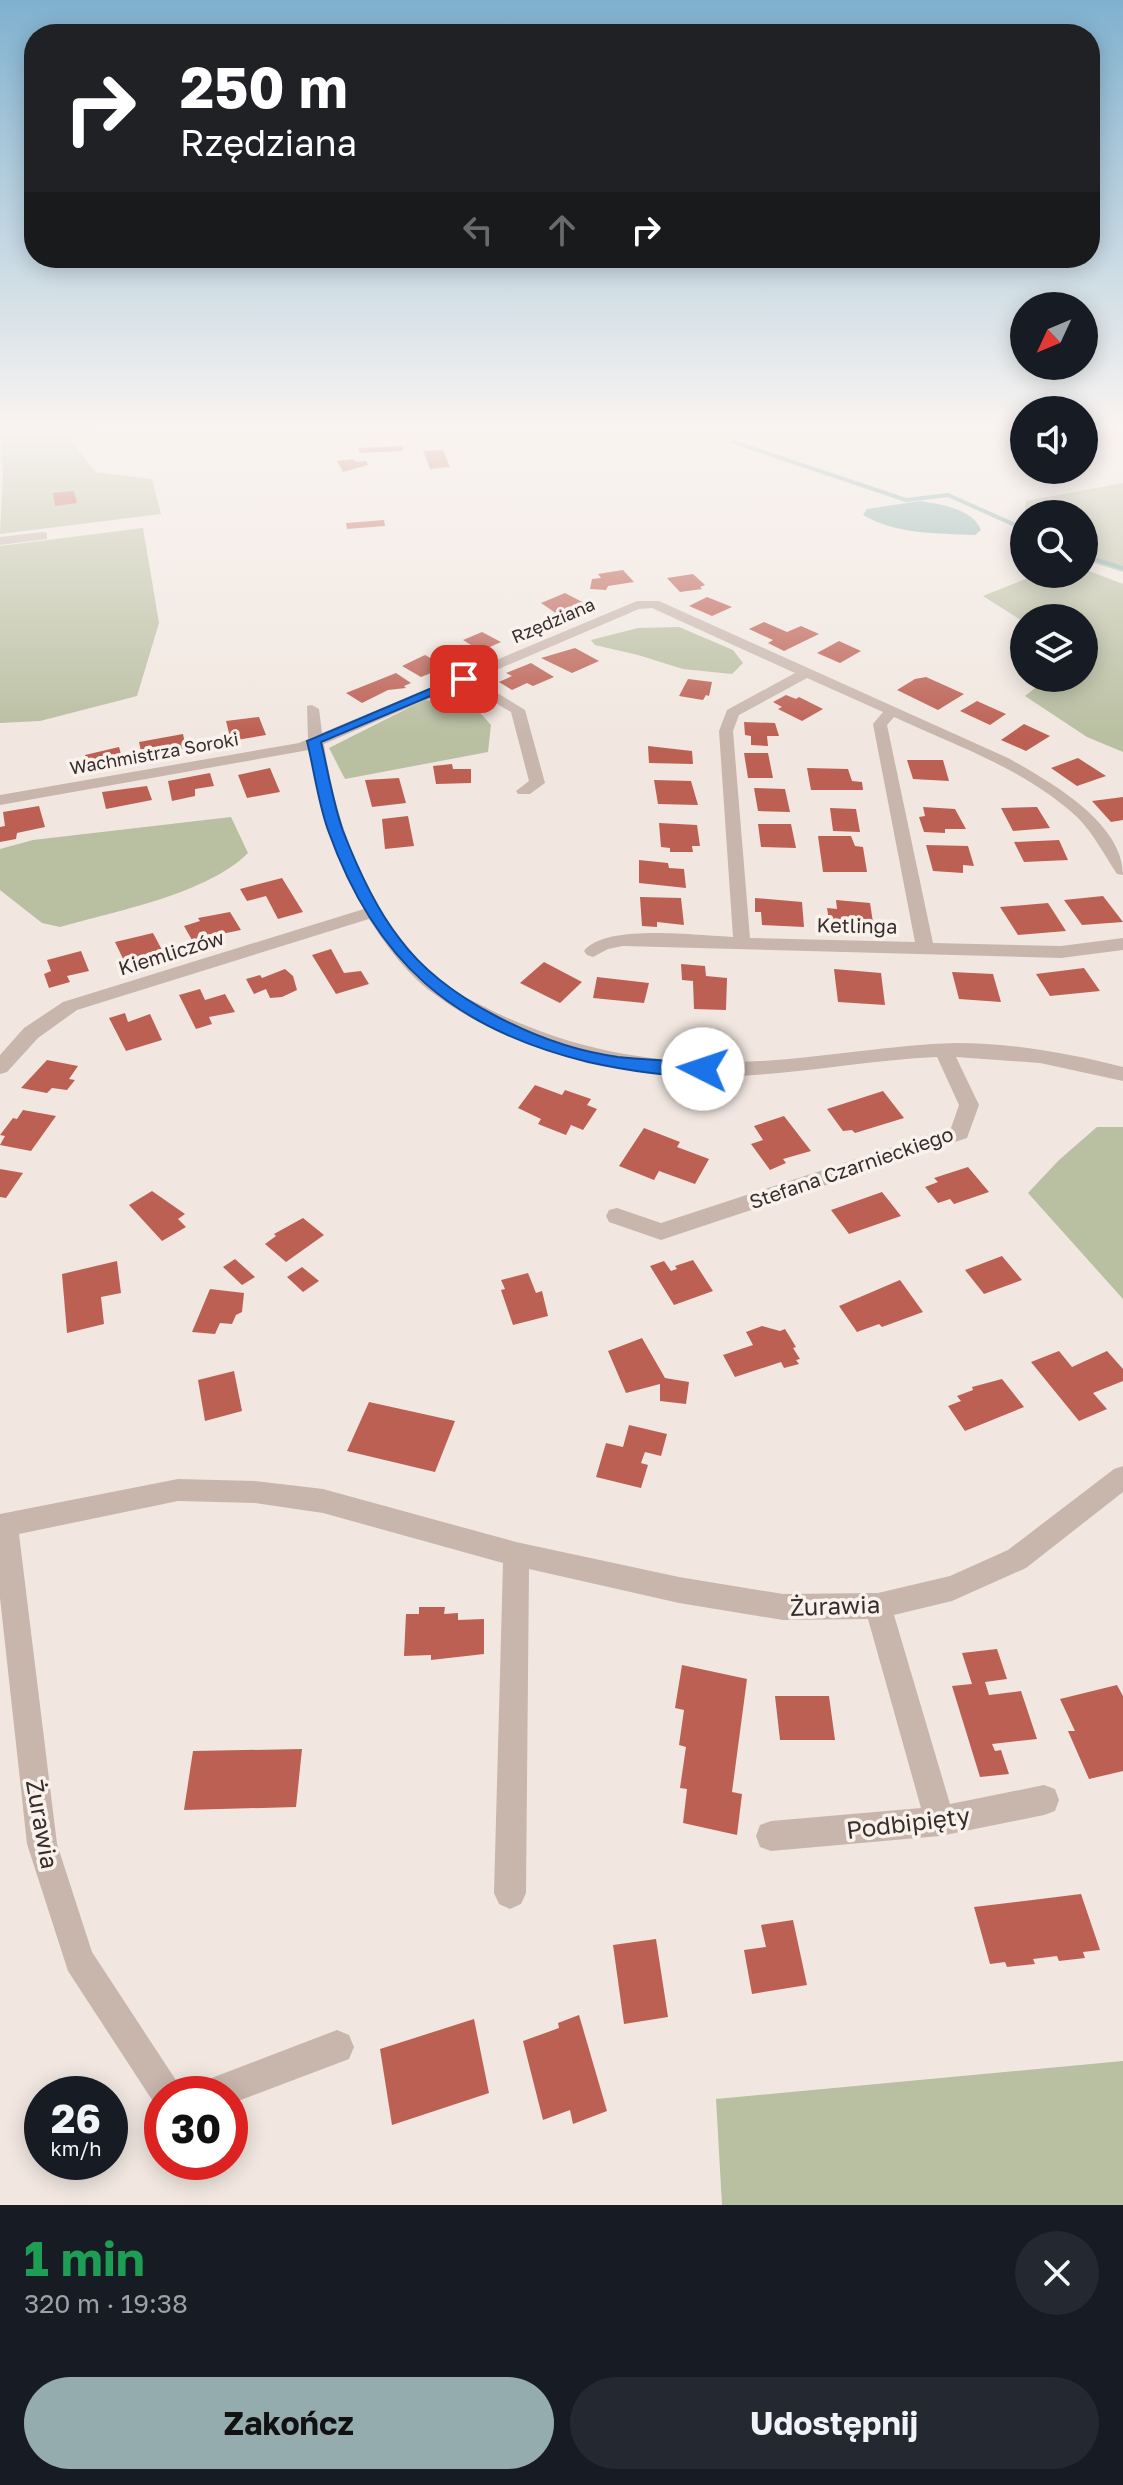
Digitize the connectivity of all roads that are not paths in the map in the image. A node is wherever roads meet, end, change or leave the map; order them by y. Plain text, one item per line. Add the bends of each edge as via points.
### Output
1 (43, 536) dead end
2 (0, 541) edge
3 (805, 673) junction
4 (464, 679) junction
5 (312, 709) dead end
6 (892, 711) junction
7 (314, 741) junction
8 (524, 791) dead end
9 (0, 800) edge
10 (1123, 870) edge
11 (373, 912) junction
12 (1123, 944) edge
13 (742, 945) junction
14 (925, 948) junction
15 (593, 951) dead end
16 (944, 1051) junction
17 (0, 1067) edge
18 (1123, 1074) edge
19 (617, 1216) dead end
20 (1123, 1477) edge
21 (2, 1526) edge
22 (516, 1554) junction
23 (878, 1606) junction
24 (1044, 1800) dead end
25 (940, 1821) junction
26 (771, 1836) dead end
27 (510, 1893) dead end
28 (337, 2047) dead end
29 (156, 2076) edge
30 (248, 2081) edge

1 - 2 street
3 - 4 street, Rzędziana via 654,604 637,605
3 - 6 street, Rzędziana
3 - 13 street via 732,713 726,731
4 - 7 street, Rzędziana
4 - 8 street via 518,710 537,783
5 - 7 street
6 - 10 street, Rzędziana via 1041,783 1085,816
6 - 14 street via 880,724
7 - 9 street, Wachmistrza Soroki
7 - 11 street via 335,829
11 - 16 street via 394,944 442,992 554,1048 617,1063 703,1069 776,1068
11 - 17 street, Kiemliczów via 70,1006 31,1033
12 - 14 street, Ketlinga via 1061,952
13 - 14 street, Ketlinga
13 - 15 street, Ketlinga via 623,940
16 - 18 street via 1022,1053
16 - 19 street, Stefana Czarnieckiego via 969,1105 960,1133 661,1232
20 - 23 street, Żurawia via 1017,1559 952,1588
21 - 22 street, Żurawia via 178,1490 255,1492 323,1501
21 - 29 street, Żurawia via 42,1844 79,1960
22 - 23 street, Żurawia via 783,1607
22 - 27 street
23 - 25 street
24 - 25 street, Podbipięty
25 - 26 street, Podbipięty
28 - 30 street

